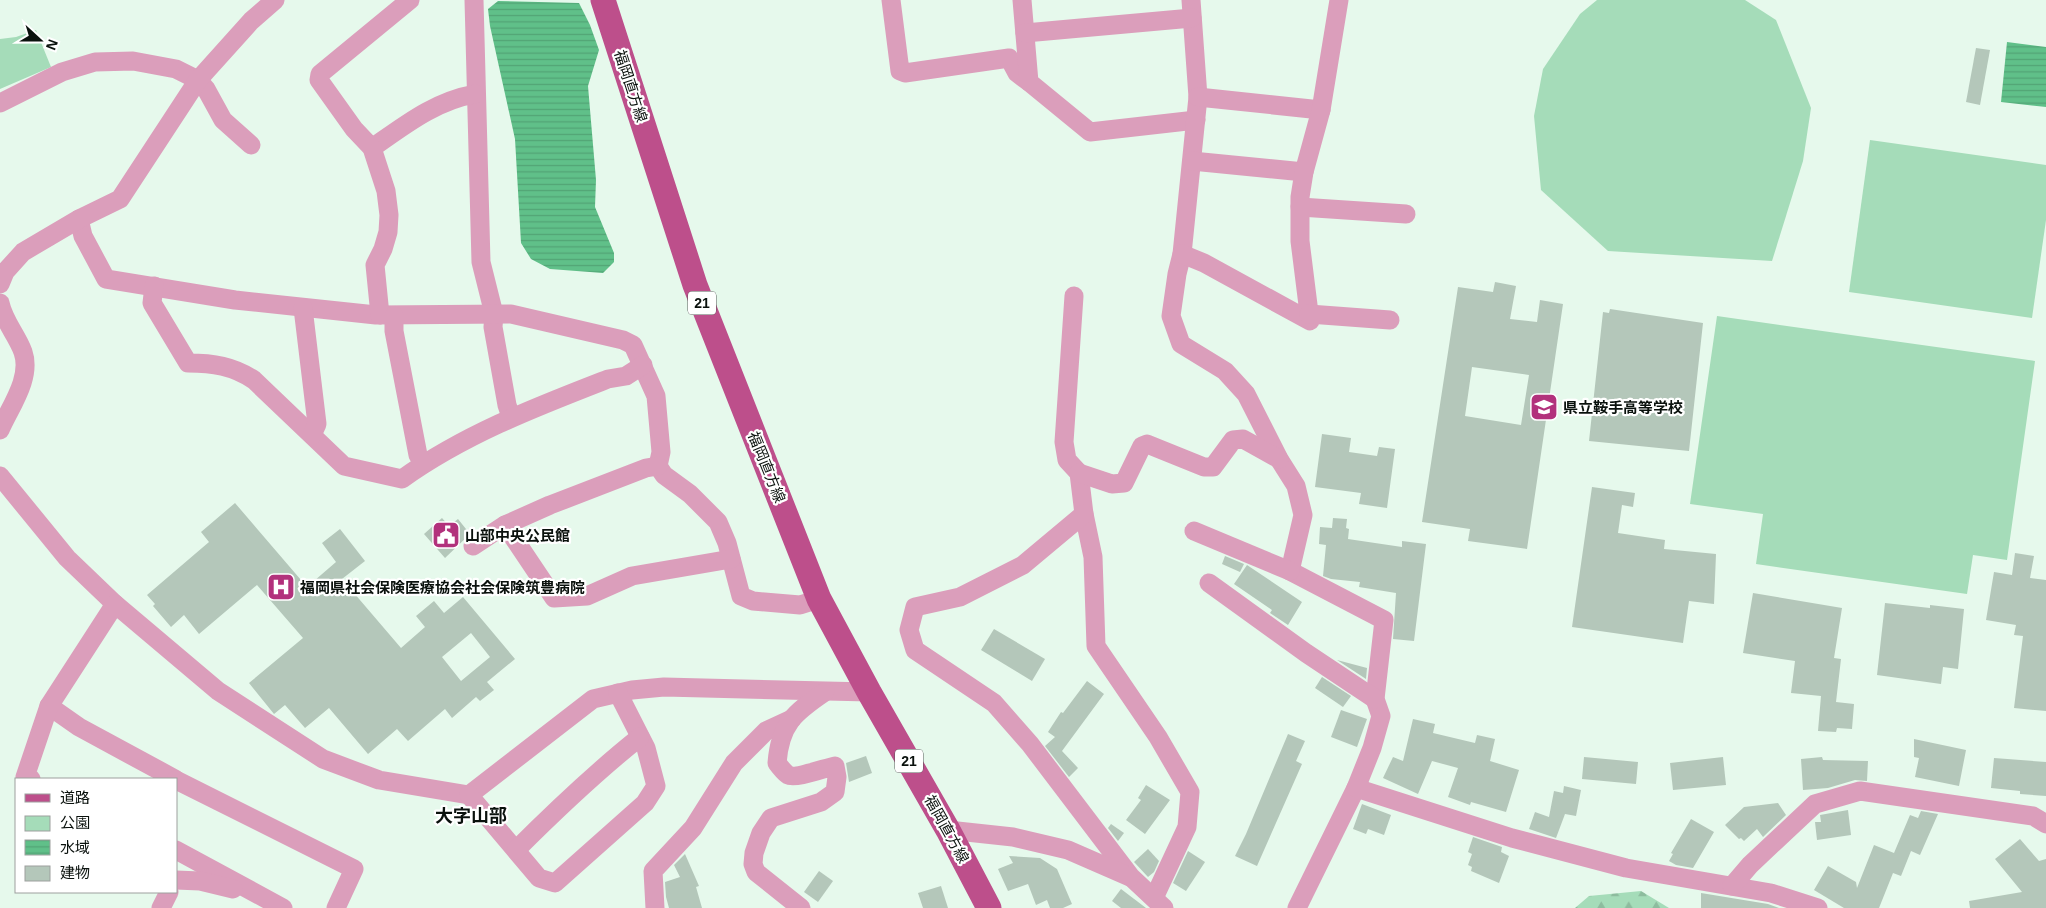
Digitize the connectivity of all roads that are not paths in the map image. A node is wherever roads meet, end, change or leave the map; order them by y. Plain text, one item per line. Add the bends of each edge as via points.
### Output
1 (275, 0) edge
2 (410, 0) edge
3 (474, 0) edge
4 (603, 0) edge
5 (891, 0) edge
6 (1022, 0) edge
7 (1335, 0) edge
8 (1192, 9) edge
9 (1025, 33) junction
10 (198, 80) junction
11 (1029, 82) junction
12 (476, 94) junction
13 (1198, 97) junction
14 (0, 103) edge
15 (1321, 110) junction
16 (1196, 120) junction
17 (251, 145) dead end
18 (372, 148) junction
19 (1192, 161) junction
20 (1304, 172) junction
21 (1300, 206) junction
22 (1406, 214) dead end
23 (79, 219) junction
24 (1182, 254) junction
25 (0, 284) edge
26 (154, 286) junction
27 (1074, 296) dead end
28 (0, 303) edge
29 (303, 308) junction
30 (494, 314) junction
31 (1309, 314) junction
32 (387, 316) junction
33 (1390, 320) dead end
34 (643, 365) junction
35 (511, 417) junction
36 (0, 430) edge
37 (312, 435) junction
38 (1279, 459) junction
39 (423, 464) junction
40 (658, 466) junction
41 (1079, 473) junction
42 (0, 476) edge
43 (1084, 514) junction
44 (505, 525) junction
45 (1194, 531) dead end
46 (473, 546) dead end
47 (731, 559) junction
48 (1290, 571) junction
49 (1209, 584) dead end
50 (819, 599) junction
51 (115, 604) junction
52 (825, 692) junction
53 (869, 692) junction
54 (618, 693) junction
55 (1375, 699) junction
56 (49, 706) junction
57 (792, 719) junction
58 (640, 737) junction
59 (28, 778) edge
60 (172, 778) edge
61 (178, 781) edge
62 (1356, 788) junction
63 (470, 795) junction
64 (2046, 824) edge
65 (948, 830) junction
66 (516, 850) junction
67 (178, 851) edge
68 (1131, 877) junction
69 (178, 880) edge
70 (1732, 886) junction
71 (168, 893) edge
72 (1768, 901) edge
73 (1159, 903) edge
74 (277, 904) edge
75 (161, 908) edge
76 (336, 908) edge
77 (655, 908) edge
78 (801, 908) edge
79 (989, 908) edge
80 (1297, 908) edge
81 (1818, 908) edge

1 - 10 street via 251,21
2 - 18 street via 320,74 319,80 354,129
3 - 12 street
4 - 50 main road, 福岡直方線 / 21 via 695,285
5 - 11 street via 900,71 905,73 1009,58 1017,72
6 - 9 street
7 - 15 street
8 - 9 street
8 - 13 street
9 - 11 street
10 - 14 street via 176,69 150,64 95,62 62,72
10 - 17 street via 223,120
10 - 23 street via 120,199
11 - 16 street via 1090,132
12 - 18 street via 456,97 436,106
12 - 30 street via 481,262
13 - 15 street
13 - 16 street
15 - 20 street
16 - 19 street
18 - 32 street via 386,191 389,215 388,232 375,265
19 - 20 street
19 - 24 street
20 - 21 street
21 - 22 street
21 - 31 street via 1300,241
23 - 25 street via 23,252
23 - 26 street via 106,279
24 - 31 street via 1310,321
24 - 38 street via 1171,316 1181,344 1225,371 1246,394
26 - 29 street
26 - 37 street via 152,303 188,363 217,364 241,371
27 - 41 street via 1064,442 1067,460
28 - 36 street via 2,316 23,353 25,368 24,379
29 - 32 street
29 - 37 street via 317,424
30 - 32 street
30 - 34 street via 511,314 623,340 633,345
30 - 35 street via 493,327
31 - 33 street
32 - 39 street via 394,331 418,455
34 - 35 street via 626,376
34 - 40 street via 656,396 661,452
35 - 39 street
37 - 39 street via 344,466 402,479
38 - 41 street via 1243,439 1232,440 1213,467 1204,467 1147,444 1142,446 1124,483 1112,484
38 - 48 street via 1296,486 1303,515
40 - 44 street
40 - 47 street via 718,522
41 - 43 street
42 - 51 street via 68,558
43 - 68 street via 1023,566 960,597 915,607 909,630 915,650 994,703 1030,744
43 - 73 street via 1093,557 1096,646 1158,737 1190,792 1187,827
44 - 46 street
44 - 47 street via 554,598 586,596 632,576
45 - 48 street
47 - 50 street via 741,596 753,601 800,605
48 - 55 street via 1384,620
49 - 55 street
50 - 53 main road, 福岡直方線 / 21
51 - 56 street
51 - 63 street via 218,691 323,759 379,780
52 - 53 street
52 - 54 street via 664,687
52 - 57 street via 802,707
53 - 65 main road, 福岡直方線 / 21
54 - 58 street
54 - 63 street via 593,699
55 - 62 street via 1381,716
56 - 59 street via 24,777
56 - 60 street via 78,727
57 - 77 street via 766,731 734,763 693,828 654,871
57 - 78 street via 778,749 777,763 788,776 797,777 835,766 835,792 821,802 771,818 754,853 753,864 756,872
58 - 66 street via 606,764
58 - 66 street via 656,786 645,803 555,883 539,878
61 - 76 street via 354,869
62 - 70 street via 1521,841 1626,868
62 - 80 street
63 - 66 street
64 - 70 street via 2033,816 1860,791 1815,804
65 - 68 street via 1013,836 1068,850
65 - 79 main road, 福岡直方線 / 21
67 - 74 street
68 - 73 street
69 - 74 street via 230,888
70 - 72 street
71 - 75 street
72 - 81 street

